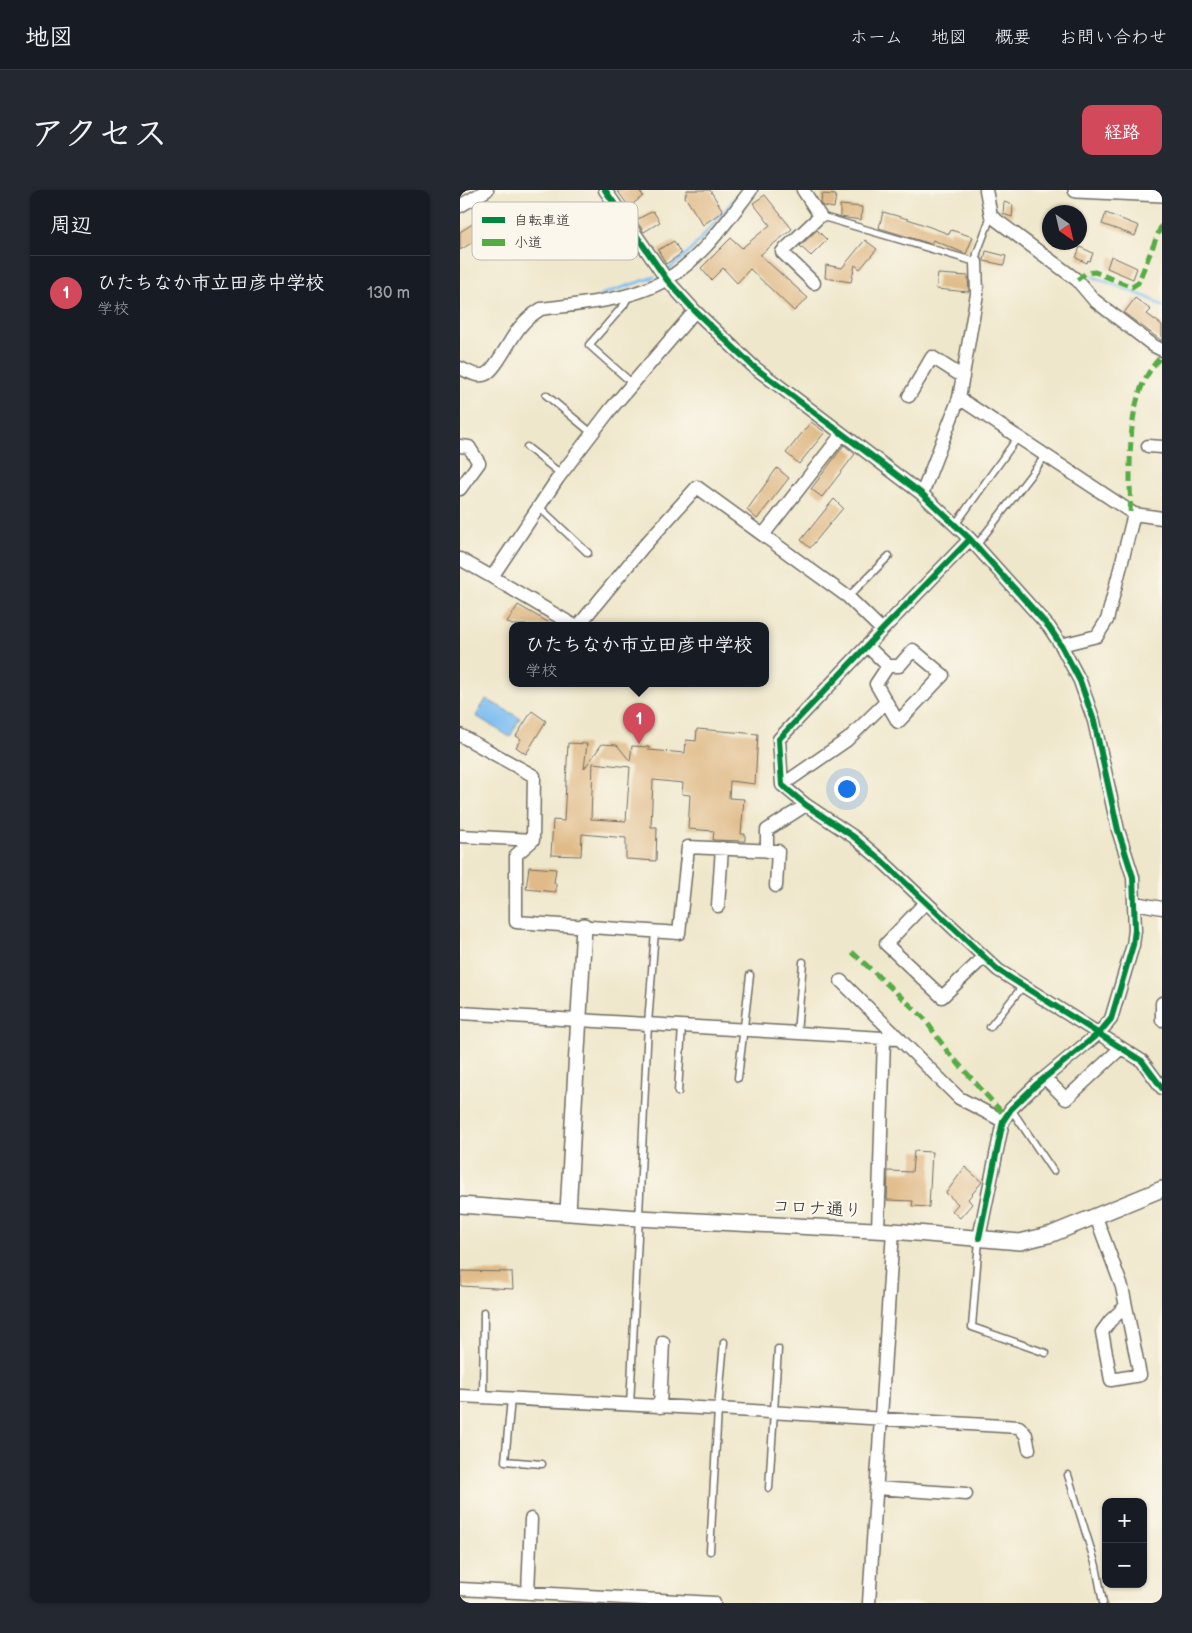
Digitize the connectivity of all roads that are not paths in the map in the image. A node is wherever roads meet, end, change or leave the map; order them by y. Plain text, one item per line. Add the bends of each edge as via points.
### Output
1 (487, 190) edge
2 (605, 190) edge
3 (751, 190) edge
4 (804, 190) edge
5 (986, 190) edge
6 (1076, 190) edge
7 (1162, 194) edge
8 (613, 202) edge
9 (460, 206) edge
10 (820, 216) junction
11 (991, 216) junction
12 (638, 238) edge
13 (976, 262) junction
14 (667, 280) junction
15 (814, 283) dead end
16 (629, 296) junction
17 (695, 311) junction
18 (1162, 350) edge
19 (460, 368) edge
20 (963, 377) junction
21 (634, 384) junction
22 (546, 395) dead end
23 (910, 396) dead end
24 (960, 398) junction
25 (593, 434) junction
26 (842, 434) junction
27 (1018, 436) junction
28 (460, 446) edge
29 (1148, 446) dead end
30 (527, 447) dead end
31 (1162, 447) edge
32 (1046, 455) junction
33 (561, 474) junction
34 (460, 488) edge
35 (922, 494) junction
36 (539, 508) junction
37 (1134, 514) junction
38 (1162, 518) edge
39 (955, 525) junction
40 (762, 535) junction
41 (973, 543) junction
42 (588, 553) dead end
43 (889, 556) dead end
44 (460, 559) edge
45 (492, 577) junction
46 (848, 597) junction
47 (568, 622) edge
48 (582, 622) edge
49 (882, 630) junction
50 (1061, 645) junction
51 (867, 646) junction
52 (888, 666) junction
53 (886, 702) junction
54 (460, 735) edge
55 (782, 785) junction
56 (806, 805) junction
57 (460, 836) edge
58 (533, 840) junction
59 (722, 848) junction
60 (767, 851) junction
61 (776, 886) dead end
62 (926, 902) junction
63 (1135, 903) junction
64 (718, 906) dead end
65 (1162, 908) edge
66 (584, 926) junction
67 (656, 931) junction
68 (984, 957) junction
69 (803, 962) dead end
70 (750, 975) dead end
71 (841, 981) dead end
72 (1023, 986) junction
73 (1162, 1005) edge
74 (460, 1013) edge
75 (579, 1020) junction
76 (1162, 1020) edge
77 (648, 1024) junction
78 (682, 1026) junction
79 (990, 1027) dead end
80 (745, 1030) junction
81 (796, 1033) junction
82 (1099, 1033) junction
83 (884, 1038) junction
84 (900, 1039) junction
85 (1121, 1048) junction
86 (738, 1078) dead end
87 (1045, 1078) junction
88 (1162, 1088) edge
89 (678, 1092) dead end
90 (1011, 1109) junction
91 (1003, 1121) junction
92 (1053, 1171) dead end
93 (1162, 1189) edge
94 (460, 1205) edge
95 (568, 1212) junction
96 (1096, 1216) junction
97 (638, 1218) junction
98 (885, 1231) junction
99 (979, 1238) junction
100 (1126, 1306) junction
101 (484, 1312) dead end
102 (663, 1342) dead end
103 (724, 1342) dead end
104 (778, 1348) dead end
105 (1046, 1353) dead end
106 (460, 1396) edge
107 (483, 1398) junction
108 (511, 1399) junction
109 (630, 1406) junction
110 (660, 1407) junction
111 (718, 1409) junction
112 (773, 1412) junction
113 (880, 1420) junction
114 (1029, 1450) dead end
115 (542, 1464) dead end
116 (1068, 1475) dead end
117 (769, 1488) dead end
118 (876, 1488) junction
119 (966, 1494) dead end
120 (531, 1519) dead end
121 (710, 1551) dead end
122 (466, 1589) edge
123 (528, 1593) junction
124 (503, 1597) edge
125 (471, 1603) edge
126 (714, 1603) edge
127 (869, 1603) edge
128 (1103, 1603) edge

1 - 9 street
2 - 8 street
3 - 14 street via 706,244
4 - 10 street
5 - 11 street
6 - 7 street
10 - 13 lane
10 - 15 street via 782,252
11 - 13 lane
11 - 18 street via 1077,280 1094,300
12 - 14 street
13 - 20 street via 978,294
14 - 16 street
14 - 17 street
16 - 19 street via 541,309 519,328 486,374 477,375
16 - 21 lane via 624,306 589,344
17 - 21 street
17 - 26 street via 754,367
20 - 23 street via 932,358
20 - 24 street
21 - 25 street
22 - 25 lane
24 - 27 street
24 - 35 street
25 - 33 street
26 - 35 street
26 - 40 street
27 - 32 street
27 - 39 lane
28 - 34 street via 469,447 479,463
29 - 31 street
30 - 33 lane
32 - 37 street
32 - 41 lane
33 - 36 street
35 - 39 street
36 - 42 lane
36 - 45 street
37 - 38 street
37 - 50 street via 1107,620 1097,636
39 - 41 street
40 - 46 street
40 - 48 street via 697,487
41 - 49 street
41 - 50 street via 1030,604
43 - 46 lane
44 - 45 street
45 - 47 street
46 - 49 street
49 - 51 street
50 - 63 street via 1080,681 1094,721 1118,830 1133,877
51 - 52 street
51 - 55 street via 779,739
52 - 53 street via 876,684
52 - 53 street via 899,666 913,650 944,675 898,722
53 - 55 street via 847,740
54 - 58 street via 534,776
55 - 56 street
56 - 60 street via 767,830
56 - 62 street via 854,837
57 - 58 street
58 - 66 street via 516,855 516,922
59 - 60 street
59 - 64 street
59 - 67 street via 688,847 679,933
60 - 61 street via 778,851
62 - 68 street
62 - 68 street via 886,944 942,997
63 - 65 street
63 - 82 street via 1133,945 1111,1019
66 - 67 street
66 - 75 street
67 - 77 lane
68 - 72 street
69 - 81 lane
70 - 80 lane
71 - 84 street
72 - 79 lane
72 - 82 street
73 - 76 street
74 - 75 street
75 - 77 street
75 - 95 street
77 - 78 street
77 - 97 lane
78 - 80 street
78 - 89 lane
80 - 81 street
80 - 86 lane
81 - 83 street
82 - 85 street
82 - 87 street
83 - 84 street
83 - 98 street
84 - 91 street via 959,1098
85 - 87 street via 1066,1099
85 - 88 street via 1142,1061
87 - 90 street
90 - 91 street
90 - 92 lane
91 - 99 street
93 - 96 street, コロナ通り
94 - 95 street, コロナ通り
95 - 97 street, コロナ通り
96 - 99 street, コロナ通り via 1052,1234 1020,1242
96 - 100 street
97 - 98 street, コロナ通り
97 - 109 lane
98 - 99 street, コロナ通り
98 - 113 street
99 - 105 lane via 972,1327
100 - 100 street via 1140,1375 1111,1380 1102,1332
101 - 107 lane
102 - 110 street
103 - 111 lane
104 - 112 lane
106 - 107 street
107 - 108 street
108 - 109 street
108 - 115 lane via 505,1461
109 - 110 street
110 - 111 street
111 - 112 street
111 - 121 lane
112 - 113 street
112 - 117 lane
113 - 114 street via 1019,1427 1026,1435
113 - 118 street
116 - 128 lane via 1096,1566
118 - 119 street
118 - 127 street
120 - 123 street
122 - 124 street
122 - 125 street
123 - 124 street
123 - 126 street

